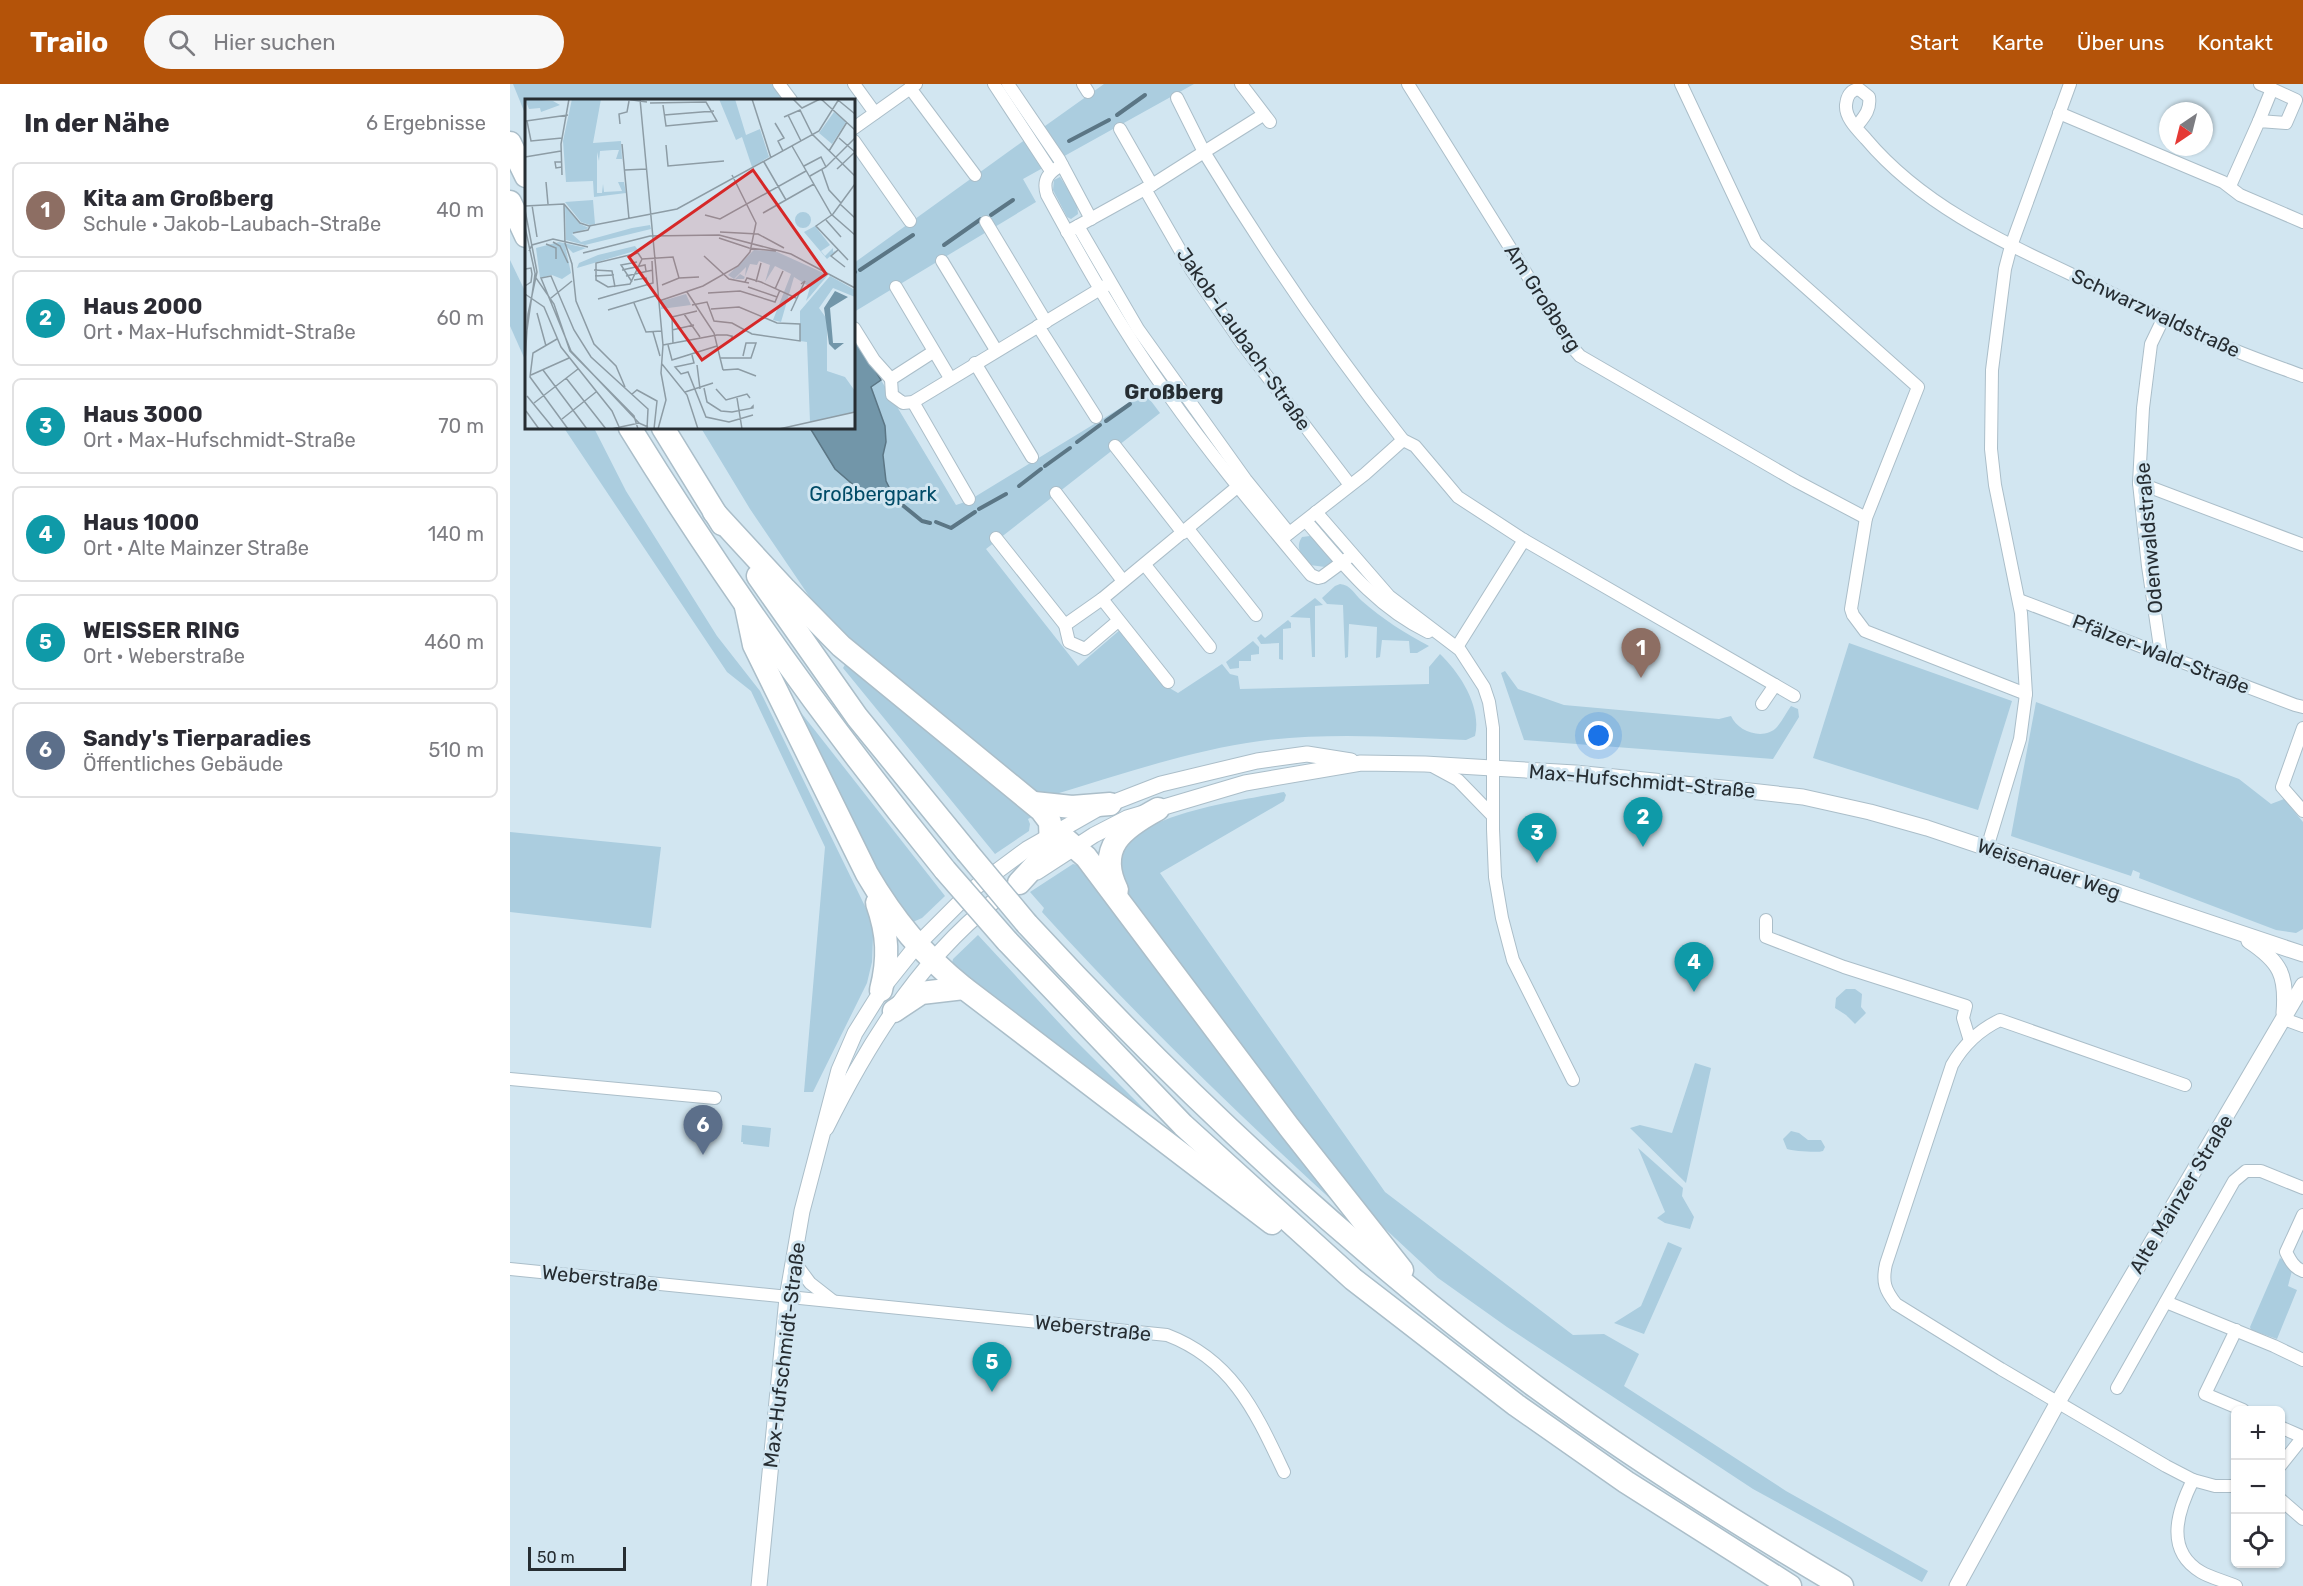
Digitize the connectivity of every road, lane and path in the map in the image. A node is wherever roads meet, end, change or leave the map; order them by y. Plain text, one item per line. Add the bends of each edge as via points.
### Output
1 (779, 84) edge
2 (854, 84) edge
3 (994, 84) edge
4 (1008, 84) edge
5 (1241, 84) edge
6 (1408, 84) edge
7 (1681, 84) edge
8 (2070, 84) edge
9 (2260, 84) edge
10 (913, 86) edge
11 (2272, 89) junction
12 (1177, 98) dead end
13 (790, 99) edge
14 (875, 113) junction
15 (2059, 113) junction
16 (2259, 121) junction
17 (855, 127) edge
18 (1856, 127) dead end
19 (1120, 129) dead end
20 (855, 142) edge
21 (510, 143) edge
22 (1204, 152) junction
23 (1057, 168) junction
24 (525, 174) edge
25 (975, 175) dead end
26 (2230, 186) junction
27 (1148, 187) junction
28 (510, 202) edge
29 (1091, 219) junction
30 (910, 221) dead end
31 (986, 222) dead end
32 (2303, 222) edge
33 (1073, 229) junction
34 (525, 234) edge
35 (2011, 246) junction
36 (942, 261) dead end
37 (1105, 286) junction
38 (896, 287) dead end
39 (2164, 317) junction
40 (1042, 324) junction
41 (855, 330) edge
42 (996, 350) junction
43 (933, 352) junction
44 (975, 363) junction
45 (2303, 376) edge
46 (950, 378) junction
47 (891, 379) junction
48 (1178, 383) junction
49 (1166, 392) junction
50 (913, 402) junction
51 (1096, 417) dead end
52 (631, 429) edge
53 (664, 429) edge
54 (1403, 440) junction
55 (1115, 446) dead end
56 (1032, 457) dead end
57 (2139, 483) junction
58 (1241, 484) junction
59 (1350, 485) junction
60 (1056, 493) dead end
61 (969, 499) dead end
62 (714, 512) junction
63 (1316, 512) junction
64 (1866, 518) junction
65 (1306, 521) junction
66 (1185, 531) junction
67 (1285, 536) junction
68 (996, 538) dead end
69 (1524, 540) junction
70 (2303, 545) edge
71 (1347, 559) junction
72 (1145, 565) junction
73 (1124, 580) junction
74 (1102, 599) junction
75 (2019, 600) junction
76 (746, 607) junction
77 (1256, 615) dead end
78 (1118, 621) junction
79 (1065, 625) junction
80 (1210, 647) dead end
81 (1457, 647) junction
82 (2161, 654) junction
83 (1168, 682) dead end
84 (1775, 685) junction
85 (2026, 694) junction
86 (1794, 696) dead end
87 (1762, 704) dead end
88 (2303, 707) edge
89 (2303, 728) edge
90 (1361, 763) junction
91 (1425, 764) junction
92 (1492, 768) junction
93 (1792, 796) joint
94 (1034, 803) junction
95 (1110, 804) junction
96 (1158, 809) junction
97 (2303, 810) edge
98 (1492, 815) junction
99 (1052, 834) junction
100 (1076, 847) junction
101 (1987, 848) junction
102 (867, 874) junction
103 (1019, 883) junction
104 (1127, 910) junction
105 (1766, 920) dead end
106 (2234, 931) junction
107 (916, 945) junction
108 (2303, 954) edge
109 (933, 961) junction
110 (2303, 986) edge
111 (964, 988) junction
112 (881, 990) junction
113 (894, 1011) junction
114 (2284, 1019) junction
115 (2303, 1026) edge
116 (1970, 1041) junction
117 (510, 1079) edge
118 (1573, 1080) dead end
119 (2185, 1085) dead end
120 (715, 1098) dead end
121 (826, 1128) junction
122 (2303, 1188) edge
123 (2303, 1215) edge
124 (793, 1260) junction
125 (510, 1269) edge
126 (2303, 1271) edge
127 (1353, 1279) junction
128 (787, 1298) junction
129 (834, 1302) junction
130 (2166, 1302) junction
131 (1431, 1306) junction
132 (2236, 1330) junction
133 (2303, 1360) edge
134 (2117, 1389) dead end
135 (2058, 1402) junction
136 (2234, 1406) edge
137 (2285, 1429) edge
138 (2303, 1437) edge
139 (2285, 1460) edge
140 (1284, 1472) dead end
141 (2193, 1480) junction
142 (2231, 1486) edge
143 (2285, 1503) edge
144 (2303, 1519) edge
145 (759, 1586) edge
146 (1790, 1586) edge
147 (1842, 1586) edge
148 (1957, 1586) edge
149 (2236, 1586) edge

1 - 13 street
2 - 14 street
3 - 23 street
4 - 23 street
5 - 22 street via 1266,118
6 - 64 street, Am Großberg via 1580,356
7 - 64 street via 1756,243 1918,387
8 - 15 street
9 - 11 street
10 - 14 street
10 - 25 street
11 - 16 street
11 - 16 street via 2296,100 2286,123
12 - 22 street
14 - 17 street
15 - 26 street
15 - 35 street
16 - 26 street
18 - 35 street, Schwarzwaldstraße via 1909,182 1948,211
19 - 27 street, Jakob-Laubach-Straße
20 - 30 street
21 - 24 highway
22 - 27 street
22 - 54 street via 1298,300
23 - 29 street
23 - 33 street via 1044,187
26 - 32 street via 2240,195
27 - 29 street
27 - 59 street, Jakob-Laubach-Straße via 1192,271
28 - 34 highway
29 - 33 street
31 - 40 street
33 - 37 street
35 - 39 street, Schwarzwaldstraße
35 - 75 street via 1992,370 1991,449
36 - 42 street
37 - 40 street
37 - 48 street
37 - 49 street
38 - 43 street
39 - 45 street, Schwarzwaldstraße
39 - 57 street, Odenwaldstraße via 2151,344
40 - 42 street
40 - 51 street
41 - 47 street
42 - 44 street
43 - 46 street
43 - 47 street
44 - 46 street
44 - 56 street
46 - 50 street
47 - 50 street via 892,395 903,403
48 - 49 street
48 - 58 street
49 - 58 street
50 - 61 street
52 - 76 highway
53 - 62 highway
54 - 59 street
54 - 69 street via 1415,446 1458,497
55 - 66 street
57 - 70 street
57 - 82 street, Odenwaldstraße
58 - 66 street
58 - 67 street
59 - 63 street
60 - 73 street
62 - 94 highway via 841,646
62 - 131 highway, bridge via 857,717 1027,924 1213,1114 1299,1194
63 - 65 street
63 - 71 street
64 - 85 street via 1851,609 1865,631
65 - 67 street
65 - 71 street
66 - 72 street
66 - 77 street
67 - 71 street via 1314,577 1322,577
68 - 79 street
69 - 81 street
69 - 84 street
71 - 81 street via 1372,594 1391,610
72 - 73 street
72 - 80 street
73 - 74 street
74 - 78 street
74 - 79 street
75 - 82 street, Pfälzer-Wald-Straße
75 - 85 street
76 - 102 highway via 754,645
76 - 127 highway, bridge via 840,737 1006,942 1183,1125
78 - 79 street via 1085,649 1069,642
78 - 83 street
81 - 92 street via 1484,687 1489,702
82 - 88 street, Pfälzer-Wald-Straße
84 - 86 street
84 - 87 street
85 - 101 street via 2020,739
89 - 97 street via 2282,787
90 - 91 street, Max-Hufschmidt-Straße
90 - 95 street, Max-Hufschmidt-Straße via 1307,754 1257,761 1161,784
90 - 96 street, Max-Hufschmidt-Straße via 1245,783
91 - 92 street, Max-Hufschmidt-Straße
91 - 98 street, Max-Hufschmidt-Straße via 1449,773
92 - 93 street, Max-Hufschmidt-Straße
92 - 98 street
93 - 101 street, Weisenauer Weg via 1870,812
94 - 95 highway via 1072,807
94 - 99 highway via 1049,819
95 - 99 street, Max-Hufschmidt-Straße
96 - 100 street, Max-Hufschmidt-Straße via 1127,818
96 - 104 highway via 1121,832 1112,848 1111,874
98 - 118 street via 1495,877 1513,960
99 - 100 highway
99 - 103 highway via 1049,851
99 - 107 street, Max-Hufschmidt-Straße via 974,889
100 - 103 street, Max-Hufschmidt-Straße
100 - 104 highway
101 - 106 street, Weisenauer Weg
102 - 107 highway via 886,908
102 - 112 highway via 887,939
103 - 109 street, Max-Hufschmidt-Straße via 982,912
104 - 131 highway via 1288,1127
105 - 116 street via 1766,937 1966,1006 1963,1018
106 - 108 street, Weisenauer Weg
106 - 114 street via 2261,948 2281,969
107 - 109 highway
107 - 112 street, Max-Hufschmidt-Straße
109 - 111 highway
109 - 113 street, Max-Hufschmidt-Straße
110 - 114 street, Alte Mainzer Straße
111 - 113 highway via 921,993
111 - 127 highway via 1246,1205
112 - 121 street, Max-Hufschmidt-Straße via 845,1054
113 - 121 street, Max-Hufschmidt-Straße via 863,1058
114 - 115 street
114 - 135 street, Alte Mainzer Straße
116 - 119 street via 2000,1020
116 - 135 street via 1952,1065 1886,1264 1885,1289 1896,1304
117 - 120 street
121 - 124 street, Max-Hufschmidt-Straße via 811,1174
122 - 130 street via 2261,1171 2246,1171 2234,1181
123 - 126 street via 2286,1252 2290,1261
124 - 128 street, Max-Hufschmidt-Straße
124 - 129 street via 810,1283
125 - 128 street, Weberstraße
127 - 146 highway via 1626,1482
128 - 129 street, Weberstraße
128 - 145 street, Max-Hufschmidt-Straße
129 - 140 street, Weberstraße via 1178,1339 1202,1352 1239,1389 1259,1419
130 - 132 street
130 - 134 street
131 - 147 highway via 1630,1454
132 - 133 street
132 - 136 street via 2205,1394
135 - 141 street
135 - 148 street, Alte Mainzer Straße
137 - 138 street
138 - 139 street
141 - 142 street
141 - 149 street via 2177,1517 2176,1535 2183,1553 2200,1571
143 - 144 street

